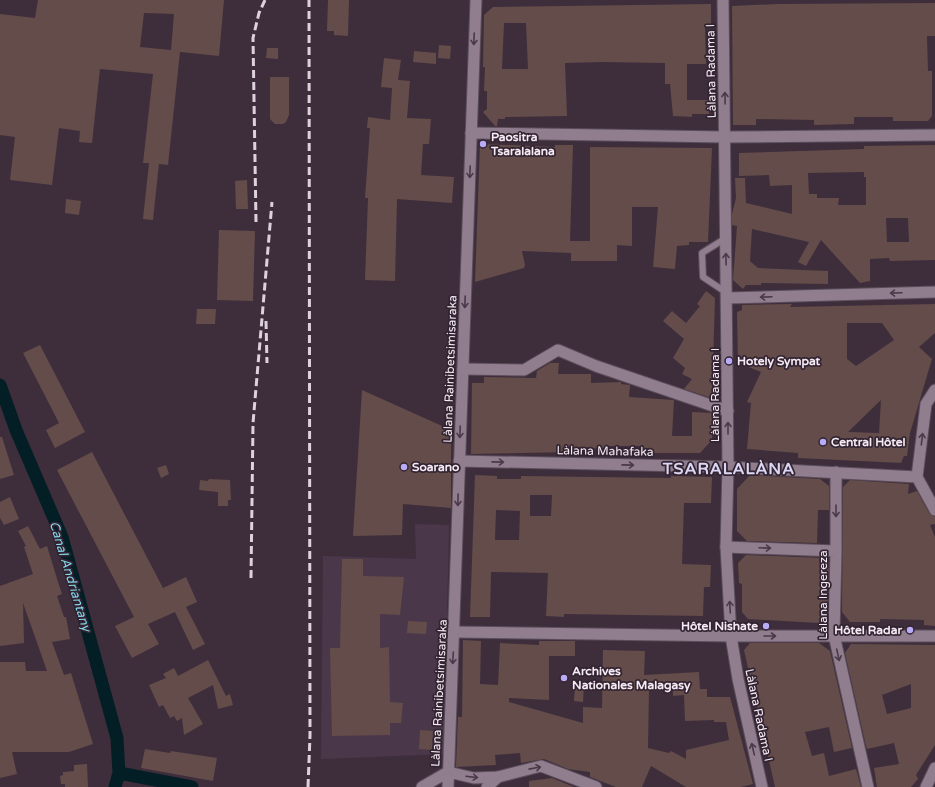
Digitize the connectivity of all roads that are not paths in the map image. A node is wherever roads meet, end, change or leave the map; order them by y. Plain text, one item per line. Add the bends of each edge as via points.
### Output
1 (476, 0) edge
2 (723, 0) edge
3 (471, 133) junction
4 (935, 135) edge
5 (725, 138) junction
6 (726, 238) junction
7 (935, 292) edge
8 (727, 296) junction
9 (463, 369) junction
10 (935, 390) edge
11 (728, 411) junction
12 (459, 461) junction
13 (728, 467) junction
14 (836, 472) junction
15 (918, 477) junction
16 (935, 510) edge
17 (726, 547) junction
18 (836, 551) junction
19 (455, 632) junction
20 (834, 635) junction
21 (731, 636) junction
22 (935, 636) edge
23 (935, 768) edge
24 (448, 772) junction
25 (498, 777) junction
26 (422, 787) edge
27 (448, 787) edge
28 (487, 787) edge
29 (596, 787) edge
30 (762, 787) edge
31 (868, 787) edge
32 (926, 787) edge

1 -> 3 street, Làlana Rainibetsimisaraka
5 -> 2 street, Làlana Radama I
3 - 5 street
3 -> 9 street, Làlana Rainibetsimisaraka
4 - 5 street
5 - 6 street, Làlana Radama I
8 -> 6 street, Làlana Radama I
6 - 8 lane via 702,253 703,277
7 -> 8 street
8 - 11 street, Làlana Radama I
9 - 11 street via 524,370 558,350 596,366
9 -> 12 street, Làlana Rainibetsimisaraka
15 -> 10 street via 926,404
13 -> 11 street, Làlana Radama I
12 -> 13 street, Làlana Mahafaka
12 -> 19 street, Làlana Rainibetsimisaraka
13 - 14 street, Làlana Mahafaka
13 - 17 street, Làlana Radama I
14 - 15 street, Làlana Mahafaka
14 -> 18 street, Làlana Ingereza
15 - 16 street
17 -> 18 street
21 -> 17 street, Làlana Radama I
18 - 20 street, Làlana Ingereza
19 - 21 street
19 -> 24 street, Làlana Rainibetsimisaraka
21 -> 20 street
20 - 22 street
20 -> 31 street, Làlana Ingereza
30 -> 21 street, Làlana Radama I
23 - 32 street
24 -> 25 street via 474,778
24 - 26 street
24 - 27 street, Làlana Rainibetsimisaraka
25 - 28 street
25 -> 29 street via 541,766

